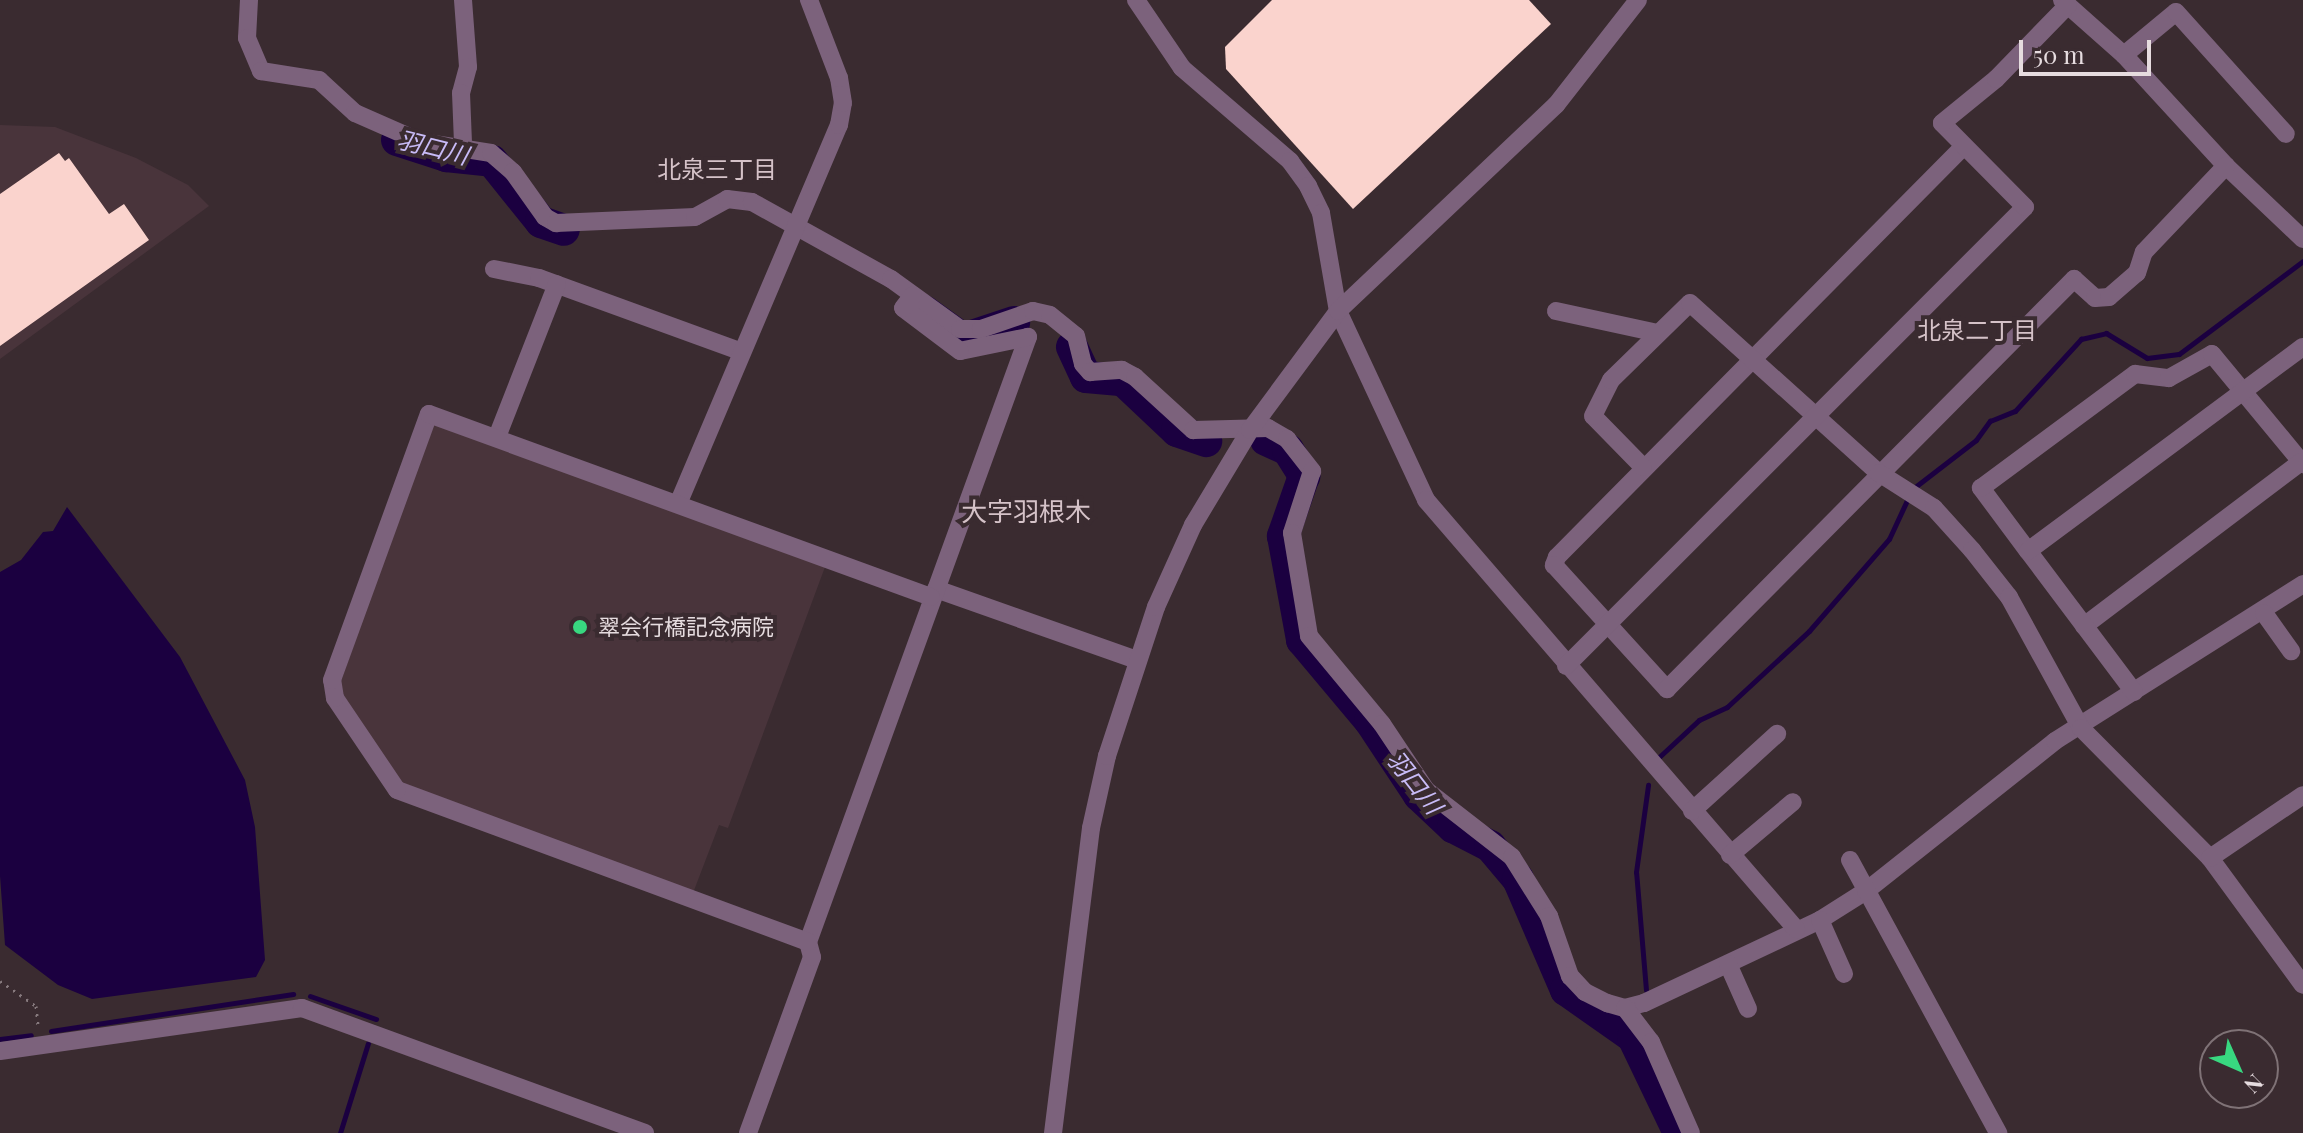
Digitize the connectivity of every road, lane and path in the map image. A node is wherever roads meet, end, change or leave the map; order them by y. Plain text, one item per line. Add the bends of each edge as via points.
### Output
1 (249, 0) edge
2 (463, 0) edge
3 (809, 0) edge
4 (1136, 0) edge
5 (1638, 0) edge
6 (2065, 3) edge
7 (2124, 55) junction
8 (2286, 134) dead end
9 (463, 142) dead end
10 (1963, 147) junction
11 (2226, 166) junction
12 (796, 226) junction
13 (2303, 239) edge
14 (494, 269) dead end
15 (557, 284) junction
16 (913, 295) junction
17 (1338, 311) junction
18 (1556, 311) dead end
19 (1658, 333) junction
20 (2303, 347) edge
21 (742, 352) junction
22 (1750, 357) junction
23 (2243, 391) junction
24 (1815, 416) junction
25 (1250, 430) junction
26 (497, 437) junction
27 (2302, 463) edge
28 (1643, 467) junction
29 (1879, 473) junction
30 (678, 504) junction
31 (2028, 551) junction
32 (2303, 584) edge
33 (934, 593) junction
34 (2264, 613) junction
35 (1610, 621) junction
36 (2084, 626) junction
37 (2291, 651) dead end
38 (1137, 660) junction
39 (1566, 666) junction
40 (2134, 692) junction
41 (2081, 728) junction
42 (1777, 734) dead end
43 (2303, 795) edge
44 (1793, 802) dead end
45 (1692, 811) junction
46 (1730, 855) junction
47 (2210, 858) junction
48 (1850, 860) dead end
49 (1866, 891) junction
50 (1820, 920) junction
51 (1796, 929) junction
52 (808, 942) junction
53 (1728, 964) junction
54 (1844, 974) dead end
55 (0, 981) edge
56 (2303, 985) edge
57 (1625, 1008) junction
58 (1748, 1009) dead end
59 (40, 1045) junction
60 (0, 1051) edge
61 (645, 1133) edge
62 (748, 1133) edge
63 (1053, 1133) edge
64 (1691, 1133) edge
65 (1998, 1133) edge

1 - 12 street via 247,38 261,71 319,80 363,118 421,142 491,153 556,223 695,217 736,199
2 - 9 street via 468,67 461,93
3 - 12 street via 839,78 843,103
4 - 17 street via 1182,68 1290,161 1308,186 1321,213
5 - 17 street via 1556,105
6 - 7 street
6 - 10 street via 1996,79 1942,123
7 - 8 street via 2176,12
7 - 11 street
10 - 22 street
10 - 24 street via 2025,207
11 - 13 street
11 - 29 street via 2144,252 2137,273 2109,297 2095,298 2074,279
12 - 16 street
12 - 21 street
14 - 15 street
15 - 21 street
15 - 26 street
16 - 25 street via 969,332 1015,314 1050,315 1076,336 1090,372 1122,370 1135,377 1193,430
16 - 33 street via 903,308 960,351 1028,337
17 - 25 street
17 - 39 street via 1426,500
18 - 19 street
19 - 22 street via 1690,303
19 - 28 street via 1611,380 1593,416
20 - 23 street
21 - 30 street
22 - 24 street
22 - 28 street
23 - 27 street
23 - 31 street
23 - 31 street via 2212,354 2169,378 2135,374 1994,478 1981,488
24 - 29 street
24 - 35 street
25 - 38 street via 1193,525
25 - 57 street via 1268,428 1287,439 1312,471 1292,533 1309,636 1382,724 1426,790 1453,815 1487,833 1521,869 1549,916 1570,976 1585,992
26 - 30 street
26 - 52 street via 429,414 332,680 335,698 397,790
27 - 36 street
28 - 35 street via 1554,565
29 - 35 street via 1667,689 1615,636
29 - 41 street via 1934,508 1972,550 2009,597
30 - 33 street
31 - 36 street
32 - 34 street
33 - 38 street
33 - 52 street
34 - 37 street
34 - 40 street
35 - 39 street
36 - 40 street
38 - 63 street via 1116,719 1091,828
39 - 45 street
40 - 41 street
41 - 47 street
41 - 49 street via 2008,776
42 - 45 street
43 - 47 street
44 - 46 street
45 - 46 street
46 - 51 street
47 - 56 street
48 - 49 street
49 - 50 street
49 - 65 street
50 - 51 street
50 - 54 street
51 - 53 street
52 - 62 street via 812,957
53 - 57 street
53 - 58 street
55 - 59 path via 36,1006
57 - 64 street via 1651,1042
59 - 60 street
59 - 61 street via 302,1008

